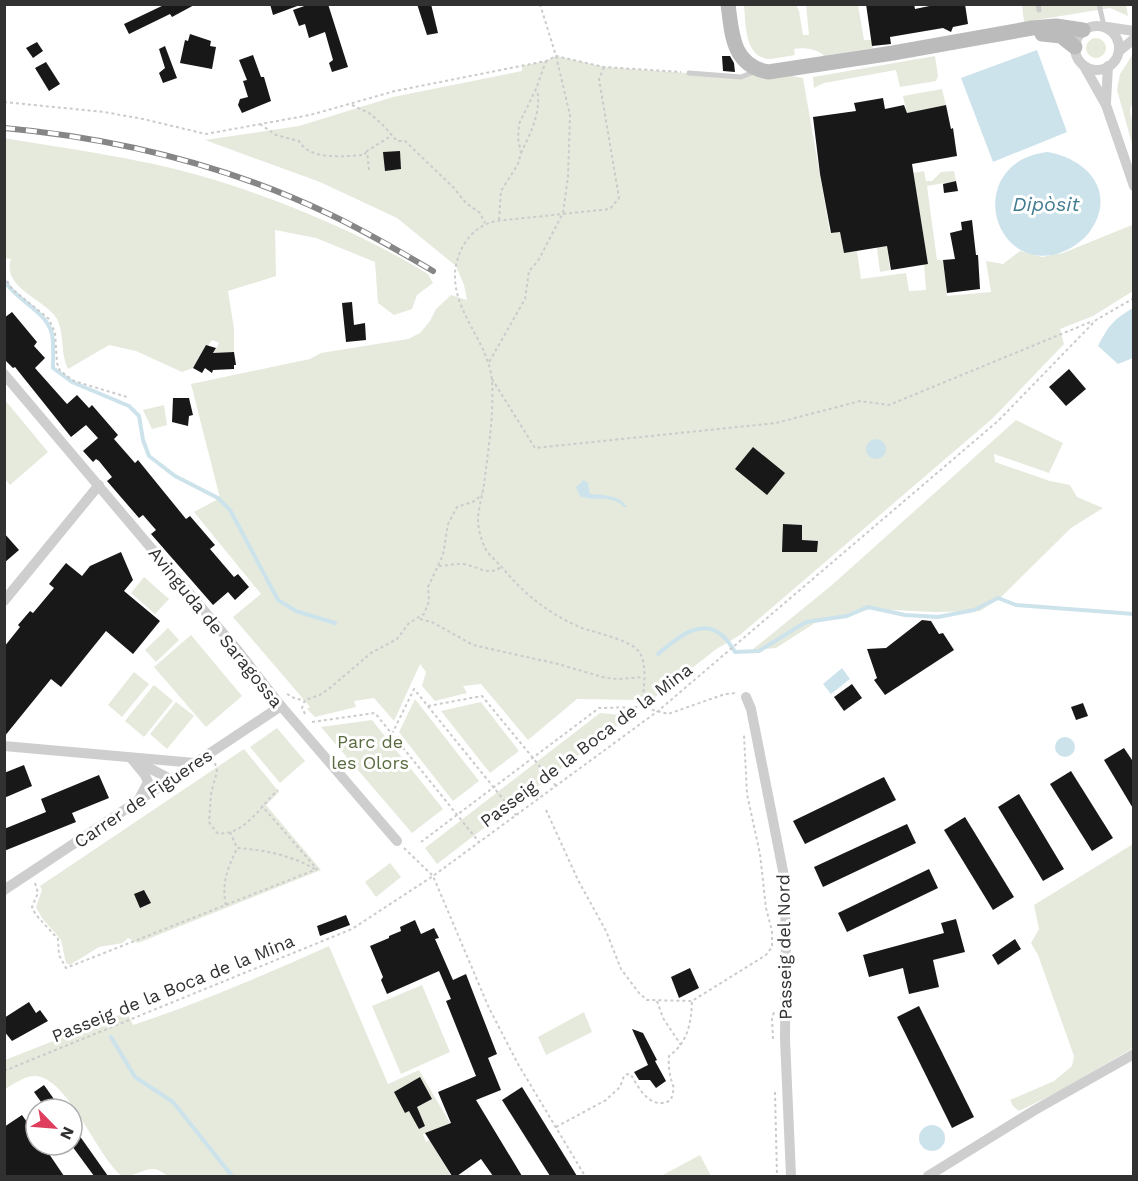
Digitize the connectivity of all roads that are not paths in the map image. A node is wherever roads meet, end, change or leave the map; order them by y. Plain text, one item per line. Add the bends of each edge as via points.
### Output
1 (728, 4) edge
2 (1100, 4) edge
3 (1105, 27) junction
4 (1083, 30) junction
5 (1024, 31) junction
6 (1134, 31) edge
7 (1134, 39) edge
8 (1075, 47) junction
9 (1119, 51) junction
10 (1084, 66) junction
11 (1108, 66) junction
12 (758, 70) junction
13 (689, 73) road end
14 (1106, 105) junction
15 (1134, 186) edge
16 (4, 374) edge
17 (99, 485) junction
18 (4, 601) edge
19 (746, 697) road end
20 (280, 706) junction
21 (4, 746) edge
22 (131, 758) junction
23 (157, 760) junction
24 (195, 763) junction
25 (170, 779) junction
26 (137, 801) junction
27 (397, 841) road end
28 (4, 890) edge
29 (1134, 1054) edge
30 (791, 1176) edge
31 (927, 1176) edge

1 - 12 street via 737,50
2 - 3 lane
3 - 4 street via 1090,26
3 - 6 street
3 - 9 street via 1116,37
4 - 5 street via 1056,26
4 - 8 street
5 - 8 street via 1060,36
5 - 12 street via 787,70
7 - 9 street
8 - 10 street
9 - 11 street
10 - 11 street via 1095,70
10 - 14 street
11 - 14 street
12 - 13 lane via 741,77
14 - 15 street
16 - 17 street, Avinguda de Saragossa
17 - 18 street
17 - 20 street, Avinguda de Saragossa
19 - 30 street, Passeig del Nord via 784,876
20 - 24 street, Carrer de Figueres
20 - 27 street, Avinguda de Saragossa
21 - 22 street
22 - 23 street
22 - 25 street
22 - 26 street via 147,782
23 - 24 street
23 - 25 street via 171,769
24 - 25 street, Carrer de Figueres
25 - 26 street, Carrer de Figueres
26 - 28 street, Carrer de Figueres
29 - 31 street

